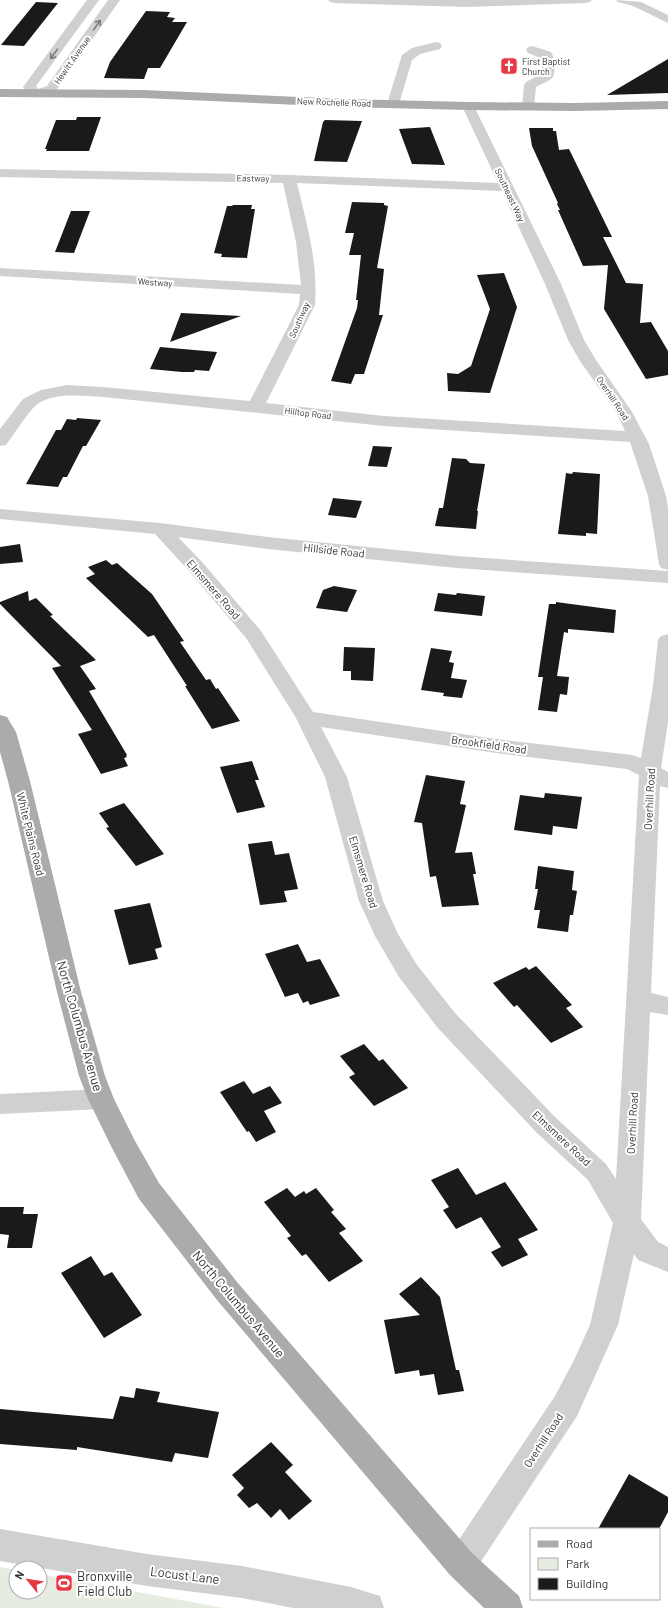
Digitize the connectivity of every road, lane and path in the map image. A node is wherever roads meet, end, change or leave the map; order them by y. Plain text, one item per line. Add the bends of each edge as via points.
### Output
1 (93, 0) edge
2 (114, 0) edge
3 (334, 0) edge
4 (586, 0) edge
5 (622, 0) edge
6 (668, 20) edge
7 (436, 46) dead end
8 (532, 50) dead end
9 (0, 93) edge
10 (36, 93) junction
11 (393, 104) junction
12 (668, 105) edge
13 (468, 106) junction
14 (528, 107) junction
15 (0, 173) edge
16 (289, 179) junction
17 (506, 187) junction
18 (0, 272) edge
19 (553, 284) joint
20 (309, 290) junction
21 (256, 407) junction
22 (637, 437) junction
23 (0, 441) edge
24 (0, 514) edge
25 (160, 529) junction
26 (668, 564) edge
27 (668, 577) edge
28 (668, 640) edge
29 (306, 718) junction
30 (0, 722) edge
31 (659, 776) edge
32 (59, 948) joint
33 (639, 1000) junction
34 (668, 1006) edge
35 (101, 1099) junction
36 (0, 1104) edge
37 (627, 1222) junction
38 (668, 1260) edge
39 (0, 1545) edge
40 (461, 1564) junction
41 (368, 1608) edge
42 (507, 1608) edge

1 -> 10 street, Hewitt Avenue via 29,87
10 -> 2 street, Hewitt Avenue via 52,89
3 - 4 street via 467,4
5 - 6 street via 637,4
7 - 11 street via 416,51 406,58
8 - 14 street via 547,55 549,60 547,76 530,85
9 - 10 main road, New Rochelle Road
10 - 11 main road, New Rochelle Road via 143,94
11 - 13 main road, New Rochelle Road
12 - 14 main road, New Rochelle Road
13 - 14 main road, New Rochelle Road
13 - 17 street, Southeast Way
15 - 16 street, Eastway
16 - 17 street, Eastway
16 - 20 street, Southway via 308,265
17 - 19 street, Southeast Way
18 - 20 street, Westway
19 - 22 street, Overhill Road via 588,362 624,412
20 - 21 street, Southway via 307,305
21 - 22 street, Hilltop Road via 384,421
21 - 23 street, Hilltop Road via 68,390 36,399 29,404
22 - 26 street, Overhill Road via 657,496
24 - 25 street, Hillside Road
25 - 27 street, Hillside Road via 457,562
25 - 29 street, Elmsmere Road via 254,635
28 - 31 street, Overhill Road
29 - 31 street, Brookfield Road via 496,746 632,762
29 - 37 street, Elmsmere Road via 336,778 371,901 387,936 408,971 446,1020 546,1125 597,1172
30 - 32 main road, White Plains Road via 19,781
31 - 33 street, Overhill Road
32 - 35 main road, North Columbus Avenue via 92,1076
33 - 34 street
33 - 37 street, Overhill Road
35 - 36 street
35 - 40 main road, North Columbus Avenue via 124,1148 149,1192 188,1244
37 - 38 street, Elmsmere Road via 648,1251
37 - 40 street, Overhill Road via 604,1325 583,1372 566,1406
39 - 41 street, Locust Lane via 147,1570 242,1582
40 - 42 main road, North Columbus Avenue

